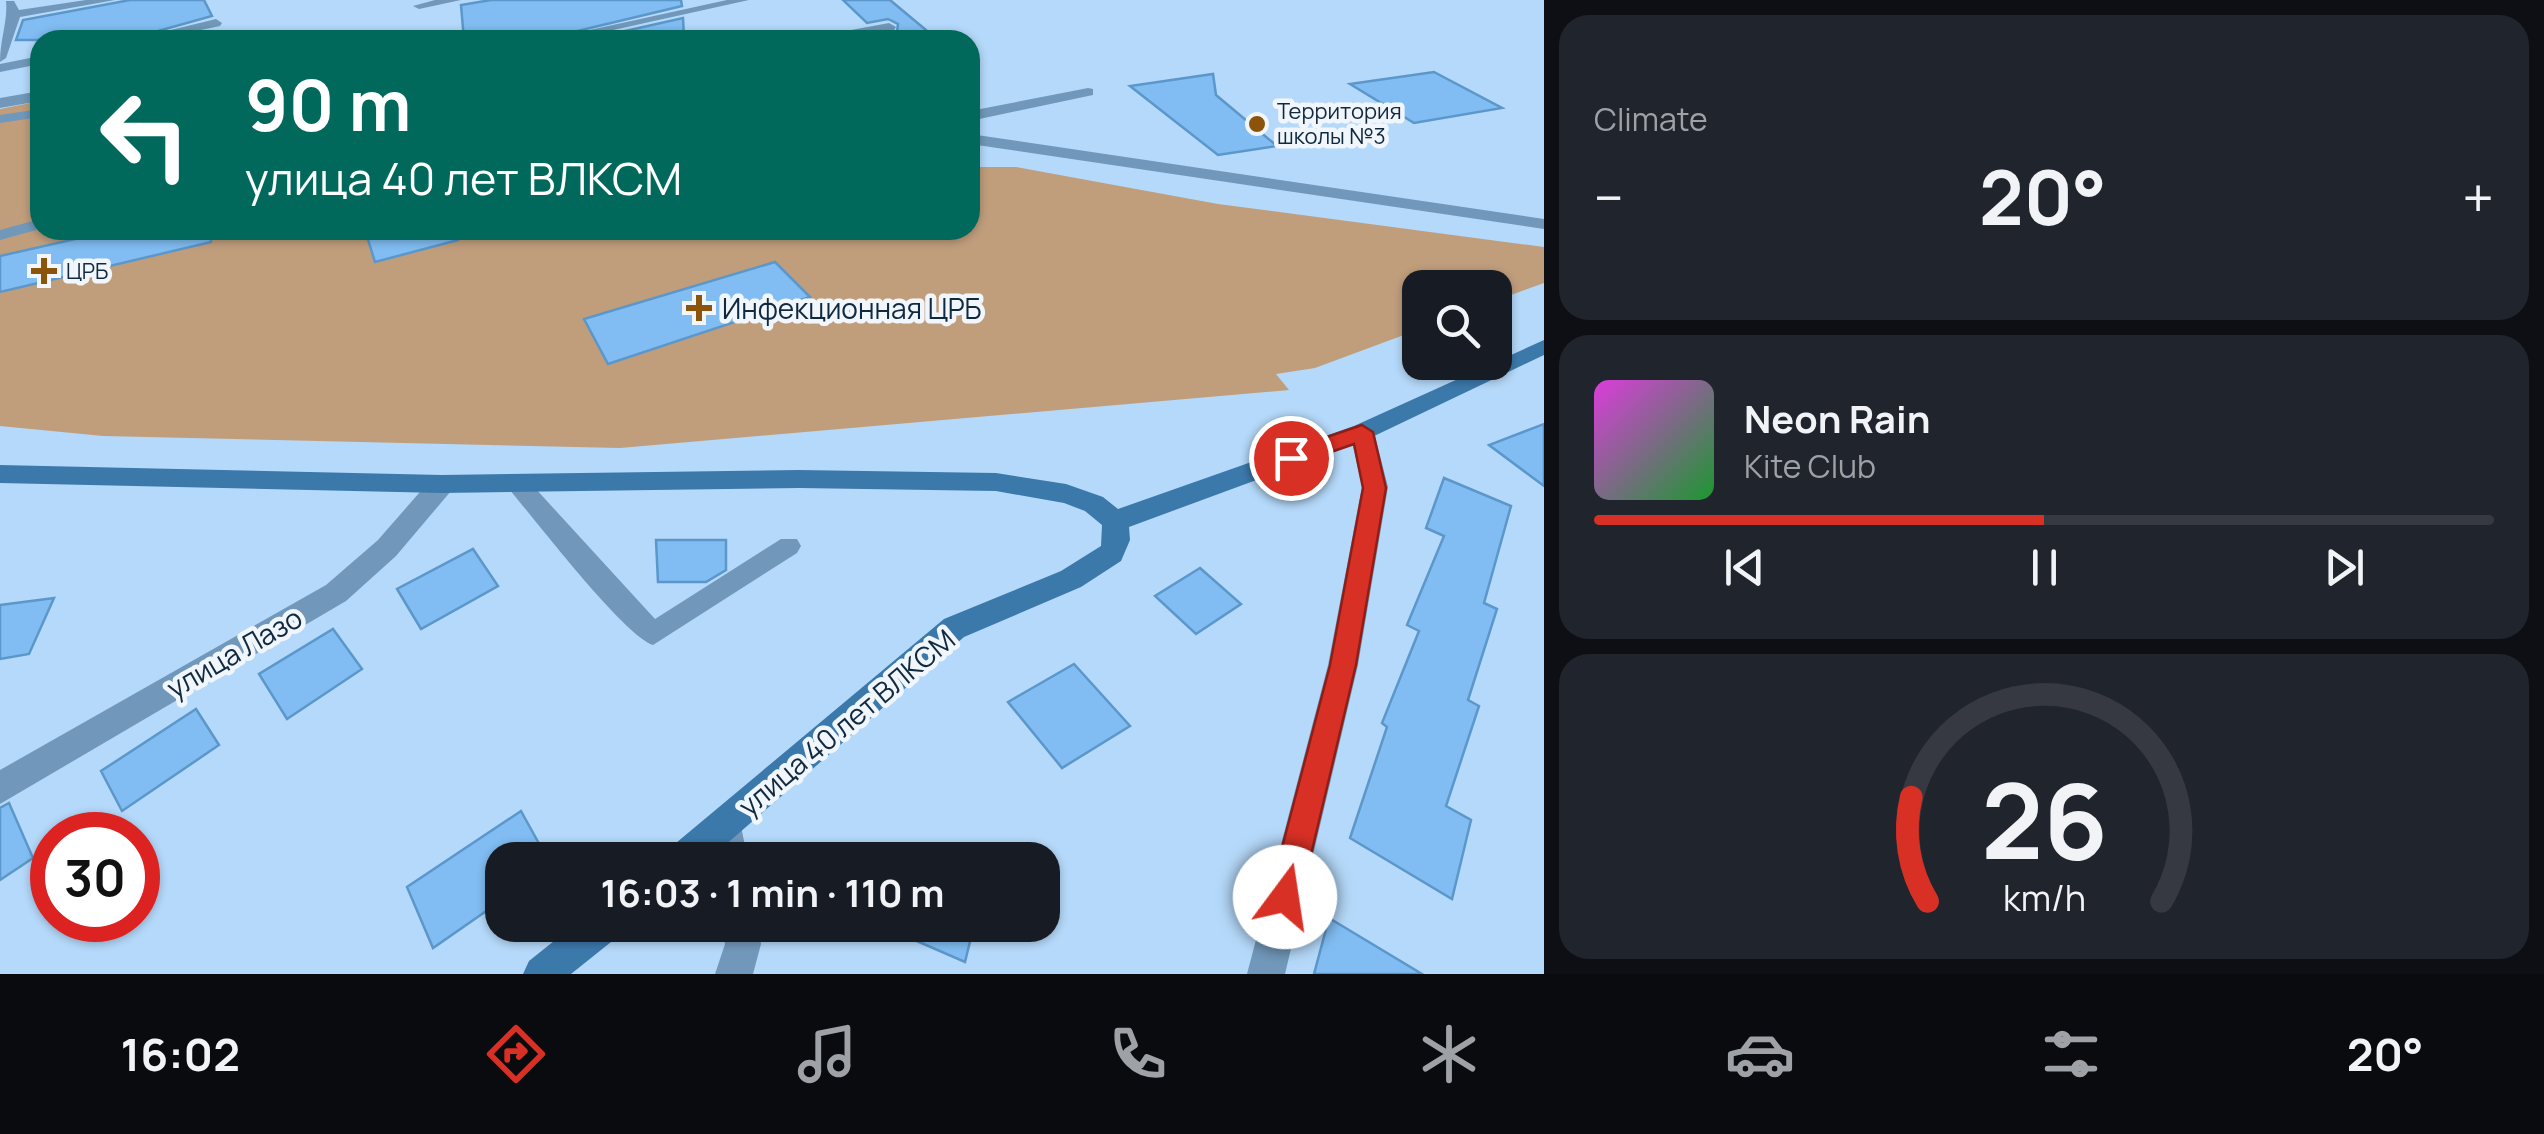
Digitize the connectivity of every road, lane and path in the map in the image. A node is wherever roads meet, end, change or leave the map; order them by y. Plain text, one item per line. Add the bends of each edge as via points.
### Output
1 (110, 0) edge
2 (455, 0) edge
3 (743, 0) edge
4 (9, 5) edge
5 (419, 6) dead end
6 (216, 24) dead end
7 (889, 27) dead end
8 (186, 30) edge
9 (598, 30) edge
10 (869, 30) edge
11 (0, 58) edge
12 (30, 62) edge
13 (0, 68) edge
14 (1088, 92) dead end
15 (30, 98) edge
16 (0, 103) edge
17 (30, 114) edge
18 (980, 114) edge
19 (0, 119) edge
20 (980, 140) edge
21 (1544, 224) edge
22 (30, 226) edge
23 (0, 234) edge
24 (1544, 347) edge
25 (1362, 432) junction
26 (0, 474) edge
27 (516, 482) junction
28 (442, 484) junction
29 (1114, 521) junction
30 (788, 546) dead end
31 (0, 788) edge
32 (726, 824) junction
33 (704, 842) edge
34 (728, 842) edge
35 (581, 942) edge
36 (743, 942) edge
37 (542, 974) edge
38 (734, 974) edge
39 (1266, 974) edge

1 - 4 lane
2 - 5 lane
3 - 9 lane
4 - 11 lane
6 - 8 lane
7 - 10 street
12 - 13 lane
14 - 18 street
15 - 16 street
17 - 19 lane
20 - 21 street
22 - 23 lane
24 - 25 street
25 - 29 street
25 - 39 street via 1374,488 1350,630
26 - 28 street
27 - 28 street
27 - 29 street via 996,482 1066,494 1094,504
27 - 30 lane via 653,634
28 - 31 street, улица Лазо via 387,548 336,593
29 - 32 street, улица 40 лет ВЛКСМ via 1112,553 1071,578 954,628
32 - 33 street, улица 40 лет ВЛКСМ
32 - 34 street
35 - 37 street
36 - 38 street

